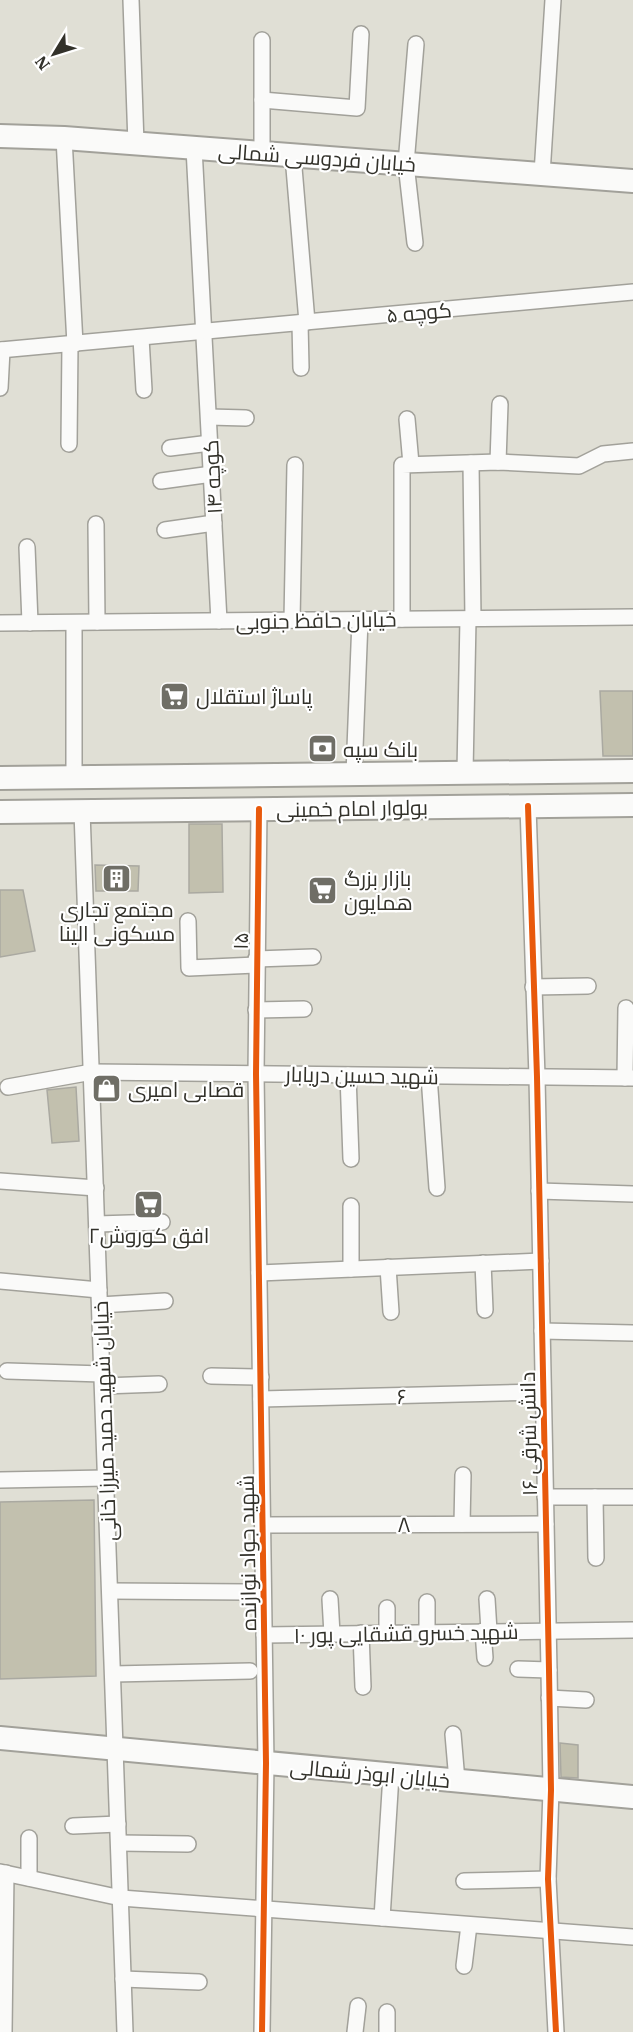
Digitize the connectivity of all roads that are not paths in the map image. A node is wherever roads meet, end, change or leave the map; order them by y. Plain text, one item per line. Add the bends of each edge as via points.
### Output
1 (131, 0) edge
2 (553, 0) edge
3 (361, 34) dead end
4 (262, 40) dead end
5 (416, 44) dead end
6 (262, 99) junction
7 (0, 136) edge
8 (64, 138) junction
9 (136, 144) junction
10 (194, 148) junction
11 (262, 153) junction
12 (293, 156) junction
13 (406, 164) junction
14 (542, 174) junction
15 (633, 181) edge
16 (415, 243) dead end
17 (633, 292) edge
18 (304, 323) junction
19 (205, 332) junction
20 (141, 338) junction
21 (73, 344) junction
22 (1, 350) edge
23 (301, 368) dead end
24 (0, 388) edge
25 (144, 390) dead end
26 (500, 404) dead end
27 (209, 417) junction
28 (246, 418) dead end
29 (407, 419) dead end
30 (210, 443) junction
31 (69, 444) dead end
32 (170, 448) dead end
33 (633, 451) edge
34 (498, 462) junction
35 (471, 463) junction
36 (407, 464) junction
37 (295, 465) dead end
38 (212, 474) junction
39 (161, 481) dead end
40 (96, 524) dead end
41 (214, 524) junction
42 (165, 530) dead end
43 (27, 547) dead end
44 (633, 617) edge
45 (470, 619) junction
46 (360, 620) junction
47 (402, 620) junction
48 (219, 621) junction
49 (292, 621) junction
50 (97, 622) junction
51 (0, 623) edge
52 (30, 623) junction
53 (74, 623) junction
54 (633, 771) edge
55 (465, 772) junction
56 (354, 774) junction
57 (74, 776) junction
58 (0, 778) edge
59 (633, 805) edge
60 (528, 806) junction
61 (259, 809) junction
62 (82, 811) junction
63 (0, 812) edge
64 (188, 921) dead end
65 (313, 957) dead end
66 (257, 962) junction
67 (588, 986) dead end
68 (533, 987) junction
69 (626, 1008) dead end
70 (304, 1009) dead end
71 (256, 1010) junction
72 (92, 1072) junction
73 (256, 1074) junction
74 (348, 1075) junction
75 (429, 1076) junction
76 (537, 1077) junction
77 (629, 1078) edge
78 (8, 1087) dead end
79 (351, 1159) dead end
80 (0, 1181) edge
81 (96, 1188) junction
82 (436, 1188) dead end
83 (539, 1191) junction
84 (633, 1194) edge
85 (351, 1206) dead end
86 (162, 1222) dead end
87 (97, 1224) junction
88 (541, 1261) junction
89 (483, 1263) junction
90 (388, 1267) junction
91 (351, 1269) junction
92 (259, 1273) junction
93 (0, 1281) edge
94 (100, 1298) junction
95 (165, 1301) dead end
96 (485, 1310) dead end
97 (391, 1312) dead end
98 (542, 1331) junction
99 (633, 1333) edge
100 (7, 1371) dead end
101 (211, 1376) dead end
102 (261, 1377) junction
103 (103, 1380) junction
104 (159, 1384) dead end
105 (543, 1392) junction
106 (261, 1400) junction
107 (463, 1475) dead end
108 (106, 1478) junction
109 (0, 1480) edge
110 (545, 1497) junction
111 (595, 1497) junction
112 (633, 1497) edge
113 (462, 1524) junction
114 (546, 1524) junction
115 (263, 1525) junction
116 (596, 1558) dead end
117 (110, 1591) junction
118 (247, 1592) dead end
119 (330, 1599) dead end
120 (486, 1599) dead end
121 (427, 1602) dead end
122 (387, 1608) dead end
123 (548, 1630) junction
124 (633, 1630) edge
125 (486, 1631) junction
126 (428, 1632) junction
127 (361, 1633) junction
128 (387, 1633) junction
129 (332, 1634) junction
130 (264, 1635) junction
131 (485, 1658) dead end
132 (518, 1670) dead end
133 (549, 1670) junction
134 (250, 1671) dead end
135 (113, 1674) junction
136 (363, 1687) dead end
137 (549, 1698) junction
138 (586, 1700) dead end
139 (453, 1734) dead end
140 (0, 1738) edge
141 (116, 1749) junction
142 (266, 1763) junction
143 (391, 1775) junction
144 (457, 1781) junction
145 (551, 1790) junction
146 (633, 1797) edge
147 (118, 1824) junction
148 (73, 1826) dead end
149 (29, 1838) dead end
150 (119, 1843) junction
151 (188, 1844) dead end
152 (3, 1872) edge
153 (29, 1878) junction
154 (548, 1879) junction
155 (464, 1881) dead end
156 (121, 1898) junction
157 (264, 1910) junction
158 (382, 1918) junction
159 (469, 1925) junction
160 (551, 1931) junction
161 (633, 1937) edge
162 (464, 1966) dead end
163 (123, 1979) junction
164 (199, 1982) dead end
165 (358, 2006) dead end
166 (387, 2012) dead end
167 (4, 2032) edge
168 (125, 2032) edge
169 (262, 2032) edge
170 (355, 2032) edge
171 (387, 2032) edge
172 (556, 2032) edge

1 - 9 street
2 - 14 street
3 - 6 street via 357,108
4 - 6 street
5 - 13 street
6 - 11 street
7 - 8 street, خیابان فردوسی شمالی
8 - 9 street, خیابان فردوسی شمالی
8 - 21 street
9 - 10 street, خیابان فردوسی شمالی
10 - 11 street, خیابان فردوسی شمالی
10 - 19 street, کوچه ۱۴
11 - 12 street, خیابان فردوسی شمالی
12 - 13 street, خیابان فردوسی شمالی
12 - 18 street
13 - 14 street, خیابان فردوسی شمالی
13 - 16 street
14 - 15 street, خیابان فردوسی شمالی
17 - 18 street, کوچه ۵
18 - 19 street, کوچه ۵
18 - 23 street
19 - 20 street, کوچه ۵
19 - 27 street, کوچه ۱۴
20 - 21 street, کوچه ۵
20 - 25 street
21 - 22 street, کوچه ۵
21 - 31 street
22 - 24 street
26 - 34 street
27 - 28 street
27 - 30 street, کوچه ۱۴
29 - 36 street
30 - 32 street
30 - 38 street, کوچه ۱۴
33 - 34 street via 603,454 579,466
34 - 35 street
35 - 36 street
35 - 45 street
36 - 47 street
37 - 49 street
38 - 39 street
38 - 41 street, کوچه ۱۴
40 - 50 street
41 - 42 street
41 - 48 street, کوچه ۱۴
43 - 52 street
44 - 45 street, خیابان حافظ جنوبی
45 - 47 street, خیابان حافظ جنوبی
45 - 55 street
46 - 47 street, خیابان حافظ جنوبی
46 - 49 street, خیابان حافظ جنوبی
46 - 56 street
48 - 49 street, خیابان حافظ جنوبی
48 - 50 street, خیابان حافظ جنوبی
50 - 53 street, خیابان حافظ جنوبی
51 - 52 street, خیابان حافظ جنوبی
52 - 53 street, خیابان حافظ جنوبی
53 - 57 street
54 - 55 street, بولوار امام خمینی
55 - 56 street, بولوار امام خمینی
56 - 57 street, بولوار امام خمینی
57 - 58 street, بولوار امام خمینی
59 - 60 street, بولوار امام خمینی
60 - 61 street, بولوار امام خمینی
60 - 68 street, دانش شرقی ۱۶
61 - 62 street, بولوار امام خمینی
61 - 66 street, ۱۵
62 - 63 street, بولوار امام خمینی
62 - 72 street, خیابان شهید حمید میرزا خانی
64 - 66 street via 189,968
65 - 66 street
66 - 71 street, ۱۵
67 - 68 street
68 - 76 street, دانش شرقی ۱۶
69 - 77 street
70 - 71 street
71 - 73 street, ۱۵
72 - 73 street, شهید حسین دریابار
72 - 78 street, شهید حسین دریابار
72 - 81 street, خیابان شهید حمید میرزا خانی
73 - 74 street, شهید حسین دریابار
73 - 92 street, شهید جواد نوازنده
74 - 75 street, شهید حسین دریابار
74 - 79 street
75 - 76 street, شهید حسین دریابار
75 - 82 street
76 - 77 street, شهید حسین دریابار
76 - 83 street, دانش شرقی ۱۶
80 - 81 street
81 - 87 street, خیابان شهید حمید میرزا خانی
83 - 84 street
83 - 88 street, دانش شرقی ۱۶
85 - 91 street
86 - 87 street
87 - 94 street, خیابان شهید حمید میرزا خانی
88 - 89 street
88 - 98 street, دانش شرقی ۱۶
89 - 90 street
89 - 96 street
90 - 91 street
90 - 97 street
91 - 92 street
92 - 102 street, شهید جواد نوازنده
93 - 94 street
94 - 95 street
94 - 103 street, خیابان شهید حمید میرزا خانی
98 - 99 street
98 - 105 street, دانش شرقی ۱۶
100 - 103 street
101 - 102 street
102 - 106 street, شهید جواد نوازنده
103 - 104 street
103 - 108 street, خیابان شهید حمید میرزا خانی
105 - 106 street, ۶
105 - 110 street, دانش شرقی ۱۶
106 - 115 street, شهید جواد نوازنده
107 - 113 street
108 - 109 street
108 - 117 street, خیابان شهید حمید میرزا خانی
110 - 111 street
110 - 114 street, دانش شرقی ۱۶
111 - 112 street
111 - 116 street
113 - 114 street, ۸
113 - 115 street, ۸
114 - 123 street, دانش شرقی ۱۶
115 - 130 street, شهید جواد نوازنده
117 - 118 street
117 - 135 street, خیابان شهید حمید میرزا خانی
119 - 129 street
120 - 125 street
121 - 126 street
122 - 128 street
123 - 124 street, شهید خسرو قشقایی پور ۱۰
123 - 125 street, شهید خسرو قشقایی پور ۱۰
123 - 133 street, دانش شرقی ۱۶
125 - 126 street, شهید خسرو قشقایی پور ۱۰
125 - 131 street
126 - 128 street, شهید خسرو قشقایی پور ۱۰
127 - 128 street, شهید خسرو قشقایی پور ۱۰
127 - 129 street, شهید خسرو قشقایی پور ۱۰
127 - 136 street
129 - 130 street, شهید خسرو قشقایی پور ۱۰
130 - 142 street, شهید جواد نوازنده
132 - 133 street
133 - 137 street, دانش شرقی ۱۶
134 - 135 street
135 - 141 street, خیابان شهید حمید میرزا خانی
137 - 138 street
137 - 145 street, دانش شرقی ۱۶
139 - 144 street
140 - 141 street, خیابان ابوذر شمالی
141 - 142 street, خیابان ابوذر شمالی
141 - 147 street, خیابان شهید حمید میرزا خانی
142 - 143 street, خیابان ابوذر شمالی
142 - 157 street, شهید جواد نوازنده
143 - 144 street, خیابان ابوذر شمالی
143 - 158 street
144 - 145 street, خیابان ابوذر شمالی
145 - 146 street, خیابان ابوذر شمالی
145 - 154 street, دانش شرقی ۱۶
147 - 148 street
147 - 150 street, خیابان شهید حمید میرزا خانی
149 - 153 street
150 - 151 street
150 - 156 street, خیابان شهید حمید میرزا خانی
152 - 153 street
152 - 167 street
153 - 156 street
154 - 155 street
154 - 160 street, دانش شرقی ۱۶
156 - 157 street
156 - 163 street, خیابان شهید حمید میرزا خانی
157 - 158 street
157 - 169 street, شهید جواد نوازنده
158 - 159 street
159 - 160 street
159 - 162 street
160 - 161 street
160 - 172 street, دانش شرقی ۱۶
163 - 164 street
163 - 168 street, خیابان شهید حمید میرزا خانی
165 - 170 street
166 - 171 street

